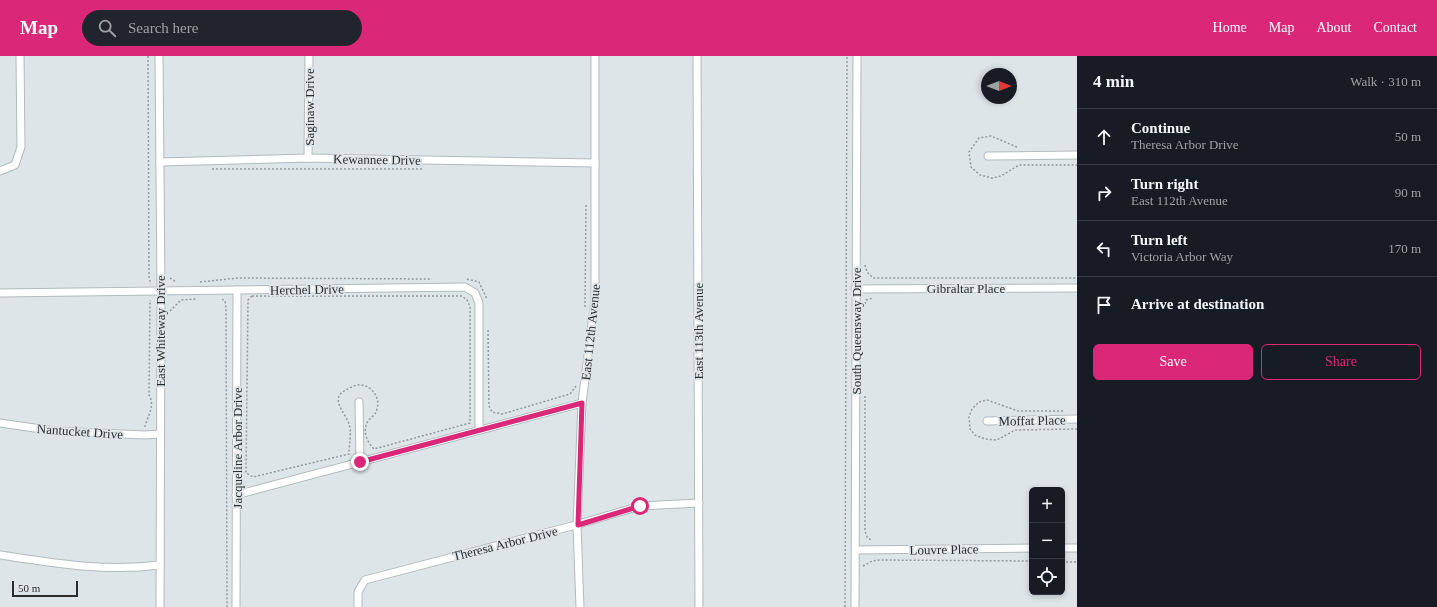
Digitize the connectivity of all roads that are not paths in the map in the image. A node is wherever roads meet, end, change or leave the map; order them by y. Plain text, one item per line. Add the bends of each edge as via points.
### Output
1 (20, 56) edge
2 (159, 56) edge
3 (309, 56) edge
4 (595, 56) edge
5 (697, 56) edge
6 (857, 56) edge
7 (1077, 155) edge
8 (988, 156) dead end
9 (308, 158) junction
10 (160, 162) junction
11 (595, 163) junction
12 (0, 171) edge
13 (1077, 288) edge
14 (855, 289) junction
15 (237, 290) junction
16 (161, 292) junction
17 (0, 293) edge
18 (358, 402) dead end
19 (582, 403) junction
20 (1077, 419) edge
21 (987, 421) dead end
22 (0, 423) edge
23 (479, 430) junction
24 (159, 434) junction
25 (360, 462) junction
26 (236, 495) junction
27 (698, 504) junction
28 (578, 525) junction
29 (1029, 548) edge
30 (1065, 548) edge
31 (1077, 548) edge
32 (856, 550) junction
33 (0, 555) edge
34 (160, 564) junction
35 (160, 607) edge
36 (236, 607) edge
37 (358, 607) edge
38 (580, 607) edge
39 (699, 607) edge
40 (855, 607) edge

1 - 12 street via 21,147 14,165
2 - 10 street, East Whiteway Drive
3 - 9 street, Saginaw Drive
4 - 11 street, East 112th Avenue
5 - 27 street, East 113th Avenue
6 - 14 street, South Queensway Drive
7 - 8 street
9 - 10 street, Kewannee Drive
9 - 11 street, Kewannee Drive
10 - 16 street, East Whiteway Drive
11 - 19 street, East 112th Avenue via 595,300
13 - 14 street, Gibraltar Place
14 - 32 street, South Queensway Drive
15 - 16 street, Herchel Drive
15 - 23 street, Herchel Drive via 465,287 475,294 479,304
15 - 26 street, Jacqueline Arbor Drive
16 - 17 street, Herchel Drive
16 - 24 street, East Whiteway Drive
18 - 25 street
19 - 23 street
19 - 28 street, East 112th Avenue
20 - 21 street, Moffat Place
22 - 24 street, Nantucket Drive via 55,431
23 - 25 street
24 - 34 street, East Whiteway Drive
25 - 26 street
26 - 36 street, Jacqueline Arbor Drive
27 - 28 street, Theresa Arbor Drive via 640,506
27 - 39 street, East 113th Avenue
28 - 37 street, Theresa Arbor Drive via 364,580 358,592
28 - 38 street, East 112th Avenue
29 - 32 street, Louvre Place
30 - 31 street
32 - 40 street, South Queensway Drive
33 - 34 street via 102,568 133,568
34 - 35 street, East Whiteway Drive

